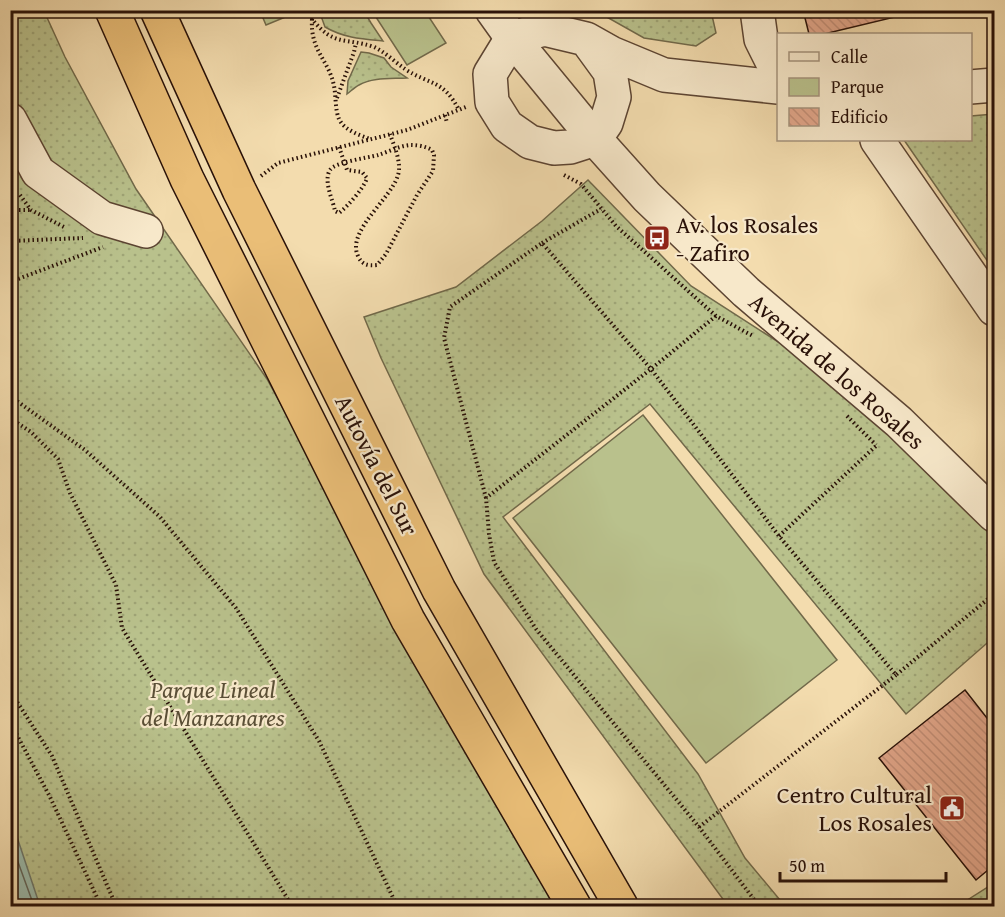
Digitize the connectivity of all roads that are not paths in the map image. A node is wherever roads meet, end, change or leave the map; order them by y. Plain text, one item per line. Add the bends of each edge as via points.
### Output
1 (112, 10) edge
2 (157, 10) edge
3 (492, 10) edge
4 (759, 25) edge
5 (512, 38) junction
6 (586, 39) junction
7 (777, 70) edge
8 (664, 75) junction
9 (742, 83) junction
10 (994, 85) edge
11 (777, 87) edge
12 (972, 87) edge
13 (614, 97) junction
14 (10, 120) edge
15 (595, 139) junction
16 (878, 141) edge
17 (146, 231) dead end
18 (994, 309) edge
19 (994, 515) edge
20 (574, 906) edge
21 (621, 906) edge

1 - 20 highway, Autovía del Sur via 196,198 408,620
2 - 21 highway, Autovía del Sur via 239,190 439,590
3 - 5 street, Avenida de los Rosales
4 - 7 street
4 - 9 street
5 - 6 street via 544,29
5 - 15 street, Avenida de los Rosales
5 - 15 street via 490,74 492,102 507,126 530,142 554,148
6 - 8 street
6 - 13 street via 610,72
8 - 9 street
8 - 13 street via 630,85
9 - 11 street
10 - 12 street
13 - 15 street via 606,123
14 - 17 street via 38,172 102,218
15 - 19 street, Avenida de los Rosales via 647,197 746,292 899,422
16 - 18 street

